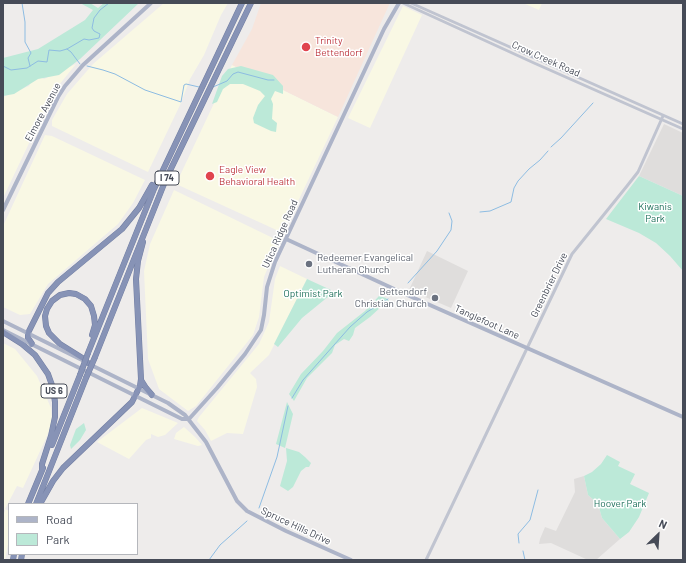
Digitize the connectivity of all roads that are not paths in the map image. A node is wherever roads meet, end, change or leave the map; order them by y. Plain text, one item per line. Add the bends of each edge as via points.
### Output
1 (152, 3) edge
2 (242, 3) edge
3 (251, 3) edge
4 (399, 3) edge
5 (403, 3) edge
6 (411, 3) edge
7 (662, 117) junction
8 (683, 124) edge
9 (683, 129) edge
10 (162, 169) junction
11 (154, 208) junction
12 (3, 210) edge
13 (286, 239) junction
14 (3, 321) edge
15 (3, 331) edge
16 (28, 333) junction
17 (32, 344) junction
18 (528, 348) junction
19 (87, 353) junction
20 (86, 363) junction
21 (141, 379) junction
22 (139, 388) junction
23 (136, 395) junction
24 (152, 395) junction
25 (683, 417) edge
26 (189, 419) junction
27 (42, 470) junction
28 (28, 503) edge
29 (36, 503) edge
30 (41, 503) edge
31 (351, 560) edge
32 (426, 560) edge

1 - 12 main road, Elmore Avenue via 83,65 65,86
2 - 10 highway, I 74
3 - 11 highway, I 74 via 178,152
4 - 13 main road, Utica Ridge Road via 378,42
5 - 7 street, Crow Creek Road via 534,63
6 - 7 street, Crow Creek Road
7 - 8 street, Crow Creek Road
7 - 9 street, Crow Creek Road
7 - 18 street, Greenbrier Drive via 638,172 572,254
10 - 16 highway via 139,208 122,229 48,293
10 - 19 highway, I 74
11 - 21 highway via 136,274
11 - 29 highway, I 74, bridge
13 - 18 main road, Tanglefoot Lane
13 - 26 main road, Utica Ridge Road via 270,277 261,330 245,354
14 - 16 main road, Spruce Hills Drive
15 - 17 main road
15 - 27 highway, US 6 via 35,355 48,374 53,388 55,417
16 - 17 highway via 28,339
16 - 20 main road, Spruce Hills Drive
17 - 23 main road
18 - 25 main road, Tanglefoot Lane
18 - 32 street, Greenbrier Drive
19 - 20 highway, I 74, bridge
19 - 20 highway via 94,328 92,310 80,295 60,295 47,309 45,319 48,330 53,338
20 - 22 main road, Spruce Hills Drive
20 - 27 highway, I 74, bridge
21 - 22 highway
21 - 24 highway
22 - 23 highway
22 - 24 main road, Spruce Hills Drive
23 - 26 main road via 182,419
23 - 30 highway via 132,402 63,468
24 - 26 main road, Spruce Hills Drive via 179,410
26 - 31 main road, Spruce Hills Drive via 206,442 237,501 247,512
27 - 28 highway, I 74

